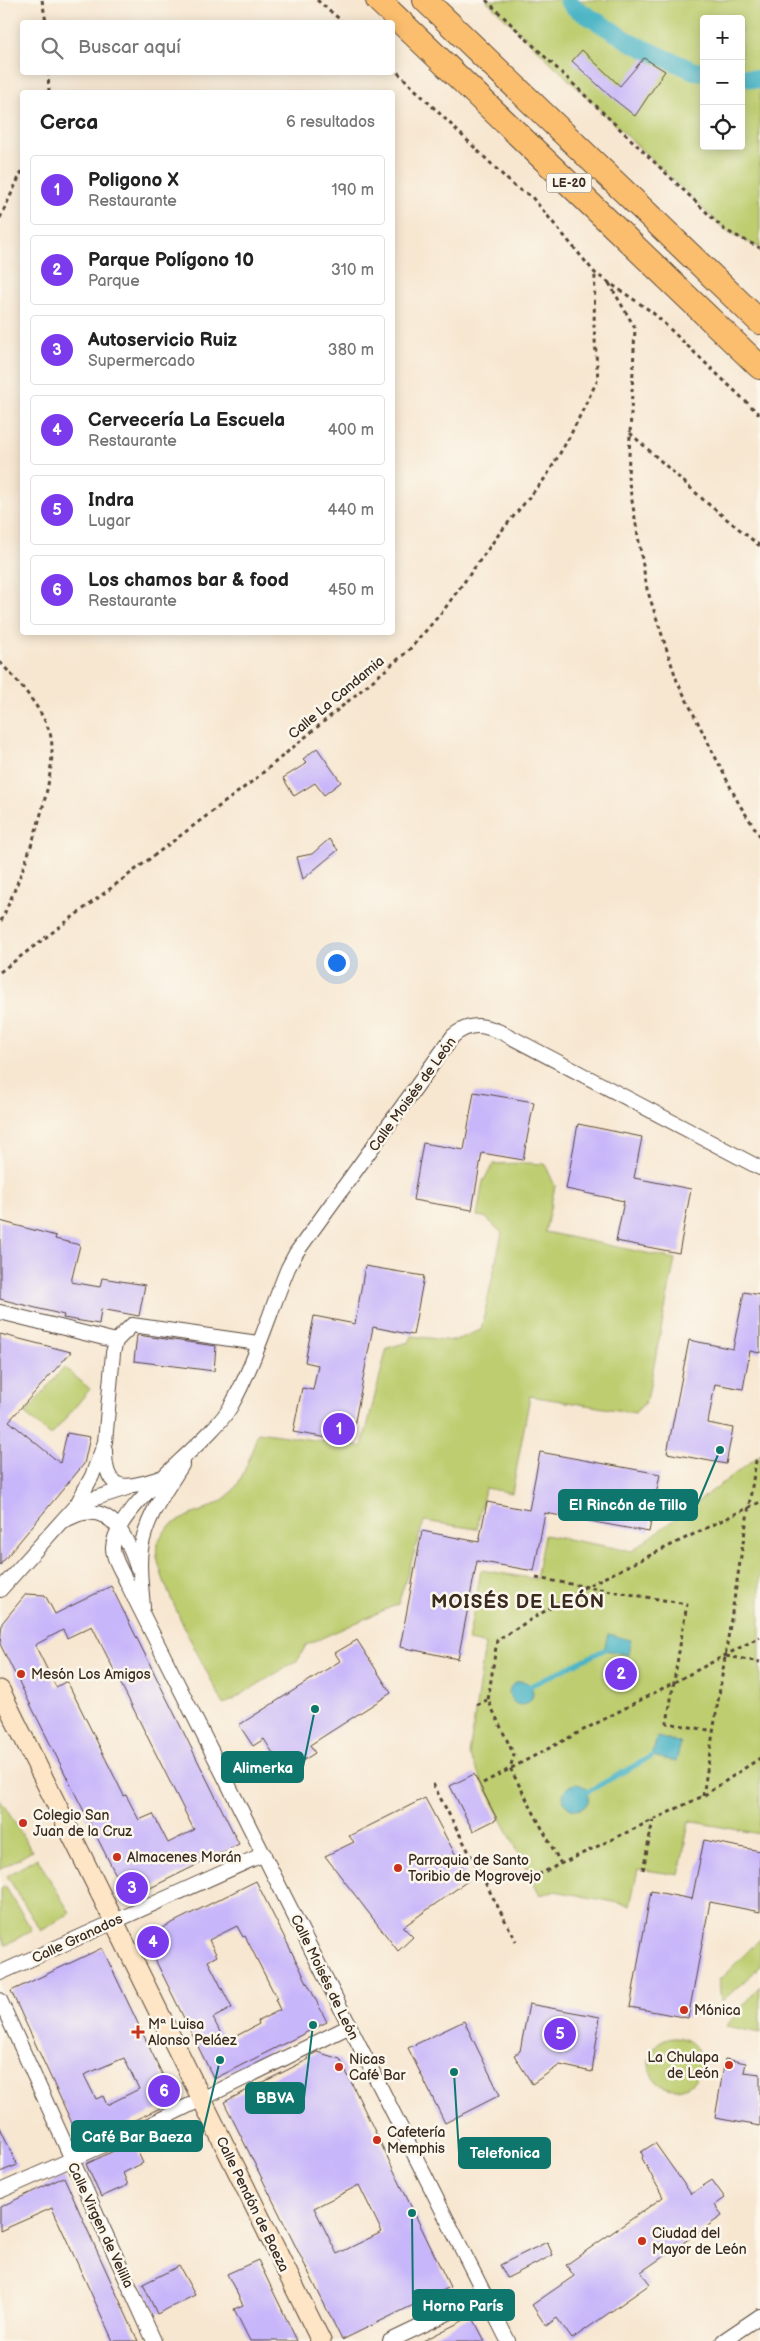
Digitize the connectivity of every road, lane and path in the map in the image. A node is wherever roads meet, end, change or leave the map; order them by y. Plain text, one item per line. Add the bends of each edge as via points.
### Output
1 (42, 0) edge
2 (317, 0) edge
3 (378, 0) edge
4 (425, 0) edge
5 (486, 0) edge
6 (46, 20) edge
7 (341, 20) edge
8 (395, 70) edge
9 (48, 75) edge
10 (49, 90) edge
11 (20, 174) edge
12 (0, 218) edge
13 (760, 248) edge
14 (595, 273) junction
15 (609, 282) junction
16 (760, 322) edge
17 (760, 367) edge
18 (760, 415) edge
19 (630, 433) junction
20 (760, 546) edge
21 (0, 662) edge
22 (760, 836) edge
23 (0, 923) edge
24 (0, 972) edge
25 (760, 1168) edge
26 (0, 1312) edge
27 (116, 1341) junction
28 (258, 1343) junction
29 (105, 1442) junction
30 (196, 1445) junction
31 (760, 1458) edge
32 (160, 1478) junction
33 (127, 1488) junction
34 (760, 1502) edge
35 (77, 1504) junction
36 (748, 1509) junction
37 (61, 1522) junction
38 (120, 1528) junction
39 (536, 1578) dead end
40 (142, 1579) junction
41 (585, 1587) junction
42 (0, 1590) edge
43 (144, 1612) junction
44 (760, 1637) edge
45 (725, 1656) junction
46 (760, 1662) edge
47 (674, 1682) junction
48 (0, 1690) edge
49 (488, 1700) junction
50 (477, 1705) dead end
51 (714, 1731) junction
52 (760, 1758) edge
53 (510, 1768) junction
54 (483, 1783) dead end
55 (433, 1784) dead end
56 (703, 1796) junction
57 (653, 1820) junction
58 (264, 1854) junction
59 (561, 1864) junction
60 (643, 1870) dead end
61 (531, 1878) dead end
62 (114, 1922) junction
63 (516, 1941) dead end
64 (0, 1973) edge
65 (0, 2000) edge
66 (350, 2026) junction
67 (201, 2100) junction
68 (71, 2160) junction
69 (0, 2191) edge
70 (482, 2293) junction
71 (760, 2316) edge
72 (154, 2341) edge
73 (321, 2341) edge
74 (390, 2341) edge
75 (508, 2341) edge
76 (723, 2341) edge

1 - 6 path
2 - 7 path
3 - 17 highway, LE-20
4 - 16 highway, LE-20
5 - 13 path via 725,230
8 - 14 path via 516,188 531,196
9 - 10 path
11 - 12 path
14 - 15 path
14 - 24 path, Calle La Candamia via 594,327 598,379 546,477 427,631 408,651 254,780
15 - 18 path via 652,312
15 - 19 path via 635,328
19 - 20 path
19 - 22 path via 628,477 647,589 677,682 739,804
21 - 23 path via 33,698 50,731 52,770 39,819
25 - 28 street, Calle Moisés de León via 505,1034 487,1026 470,1026 453,1036 296,1254
26 - 27 street
27 - 28 street via 132,1325
27 - 29 street
28 - 30 street, Calle Moisés de León via 230,1408
29 - 33 street via 105,1468 109,1477
29 - 35 street
30 - 32 street, Calle Moisés de León
30 - 40 street, Calle Moisés de León via 151,1515 141,1550
31 - 36 path via 756,1461
32 - 33 street, Calle Moisés de León
32 - 38 street, Calle Moisés de León
33 - 35 street, Calle Moisés de León
34 - 36 path
35 - 37 street
36 - 41 path
36 - 45 path
37 - 38 street via 83,1513 94,1513 105,1516
37 - 42 street
38 - 40 street, Calle Moisés de León
38 - 43 street, Calle Moisés de León via 113,1550
39 - 41 path
40 - 43 street, Calle Moisés de León
41 - 47 path via 687,1604
41 - 49 path via 497,1640
43 - 58 street, Calle Moisés de León
44 - 45 path
45 - 46 path
45 - 47 path
45 - 51 path
47 - 51 path via 667,1723
47 - 53 path
48 - 62 main road, Calle Pendón de Baeza
49 - 50 path
49 - 53 path via 514,1755
51 - 56 path
52 - 56 path
53 - 54 path
53 - 59 path
55 - 63 path
56 - 57 path
57 - 59 path
57 - 60 path
58 - 62 street, Calle Granados
58 - 66 street, Calle Moisés de León
59 - 61 path
62 - 64 street, Calle Granados
62 - 67 main road, Calle Pendón de Baeza
65 - 68 street, Calle Virgen de Velilla
66 - 67 street
66 - 70 street, Calle Moisés de León
67 - 68 street
67 - 73 main road, Calle Pendón de Baeza
68 - 69 street
68 - 72 street, Calle Virgen de Velilla
70 - 74 street via 463,2306
70 - 75 street, Calle Moisés de León
71 - 76 street

